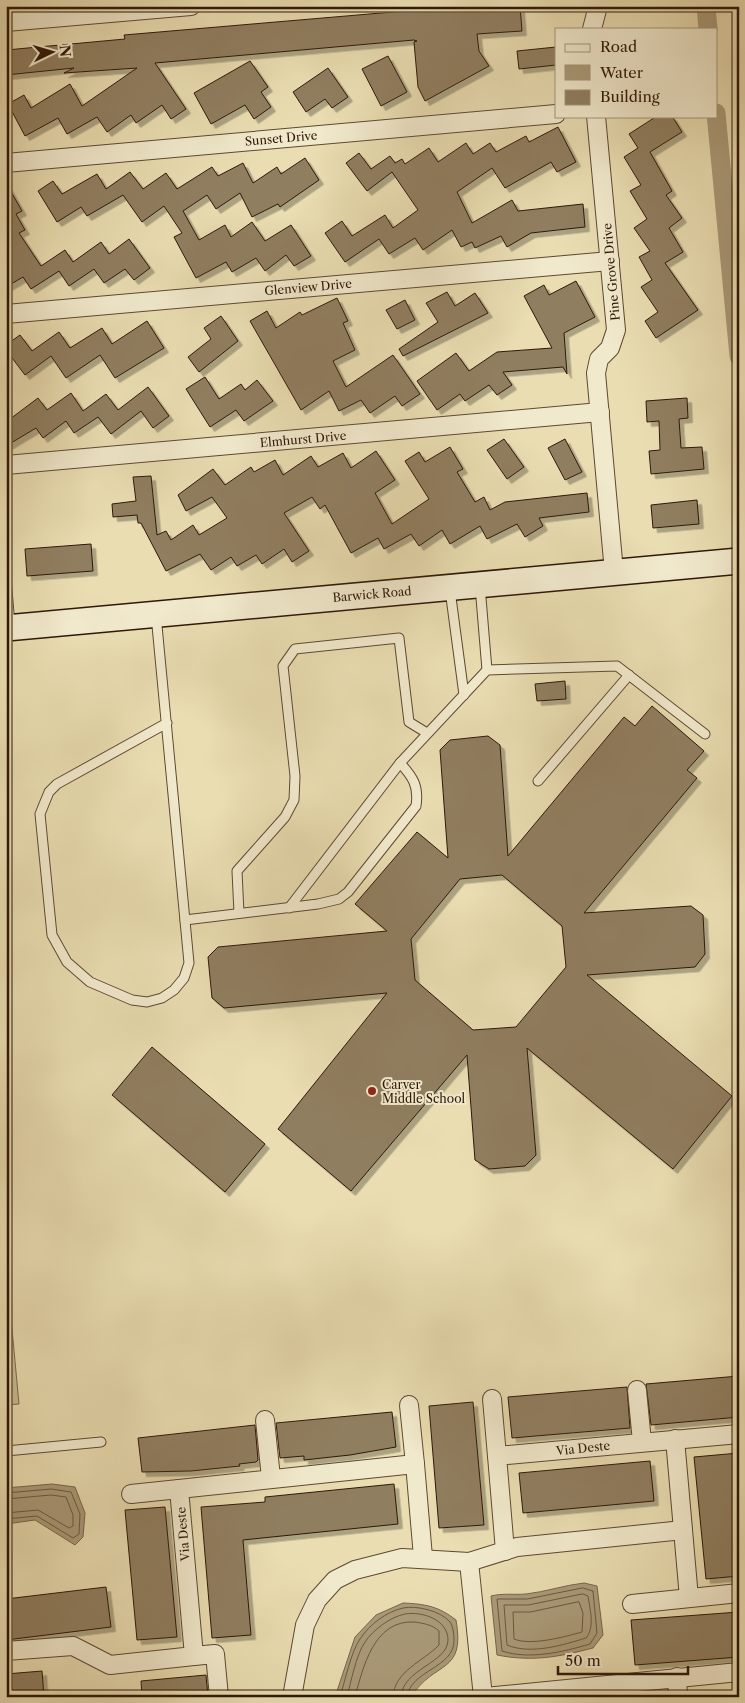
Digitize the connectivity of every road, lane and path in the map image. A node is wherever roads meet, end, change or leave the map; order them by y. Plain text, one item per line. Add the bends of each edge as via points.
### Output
1 (191, 6) edge
2 (598, 6) edge
3 (6, 22) edge
4 (592, 28) edge
5 (555, 114) edge
6 (596, 118) edge
7 (6, 163) edge
8 (610, 261) junction
9 (6, 314) edge
10 (600, 412) junction
11 (6, 465) edge
12 (739, 561) edge
13 (614, 572) junction
14 (6, 578) edge
15 (479, 584) junction
16 (450, 587) junction
17 (156, 614) junction
18 (8, 628) edge
19 (487, 670) junction
20 (629, 675) junction
21 (464, 695) junction
22 (167, 723) junction
23 (427, 734) junction
24 (705, 734) dead end
25 (400, 763) junction
26 (538, 782) dead end
27 (289, 908) junction
28 (239, 913) junction
29 (184, 920) junction
30 (637, 1390) dead end
31 (492, 1399) dead end
32 (409, 1405) dead end
33 (265, 1420) dead end
34 (739, 1434) edge
35 (675, 1439) junction
36 (101, 1442) dead end
37 (642, 1442) junction
38 (6, 1451) edge
39 (496, 1456) junction
40 (415, 1464) junction
41 (272, 1478) junction
42 (180, 1489) junction
43 (131, 1494) dead end
44 (683, 1530) junction
45 (505, 1550) junction
46 (423, 1557) junction
47 (469, 1562) junction
48 (739, 1593) edge
49 (689, 1598) junction
50 (632, 1604) dead end
51 (6, 1651) edge
52 (194, 1656) junction
53 (739, 1672) edge
54 (677, 1677) junction
55 (219, 1697) edge
56 (292, 1697) edge
57 (484, 1697) edge
58 (678, 1697) edge

1 - 3 street
2 - 4 street
5 - 7 street, Sunset Drive
6 - 8 street, Pine Grove Drive
8 - 9 street, Glenview Drive
8 - 10 street, Pine Grove Drive via 616,330 610,348 599,359 596,373
10 - 11 street, Elmhurst Drive
10 - 13 street, Pine Grove Drive
12 - 13 street, Barwick Road
13 - 15 street, Barwick Road
14 - 18 lane
15 - 16 street, Barwick Road
15 - 19 lane
16 - 17 street, Barwick Road
16 - 21 lane
17 - 18 street, Barwick Road
17 - 22 lane
19 - 20 lane via 617,666
19 - 21 lane
20 - 24 lane
20 - 26 lane
21 - 23 lane
22 - 29 lane
22 - 29 lane via 62,780 49,792 40,814 52,935 67,962 90,982 132,1000 147,1002 162,998 184,978 189,963
23 - 25 lane
23 - 28 lane via 410,722 399,638 295,649 283,666 295,776 294,800 285,817 238,871
25 - 27 lane
25 - 27 lane via 413,778 418,792 416,806 348,892 339,899
27 - 28 lane
28 - 29 lane
30 - 37 street
31 - 39 street
32 - 40 street
33 - 41 street
34 - 35 street, Via Deste
35 - 37 street, Via Deste
35 - 44 street
36 - 38 lane
37 - 39 street, Via Deste
39 - 45 street
40 - 41 street, Via Deste
40 - 46 street
41 - 42 street, Via Deste
42 - 43 street
42 - 52 street, Via Deste
44 - 45 street
44 - 49 street
45 - 47 street
46 - 47 street
46 - 56 street via 384,1561 355,1570 335,1580 316,1600 305,1625
47 - 57 street
48 - 49 street
49 - 50 street
51 - 52 street via 73,1646 110,1665
52 - 55 street via 215,1654
53 - 54 street
54 - 57 street
54 - 58 street

